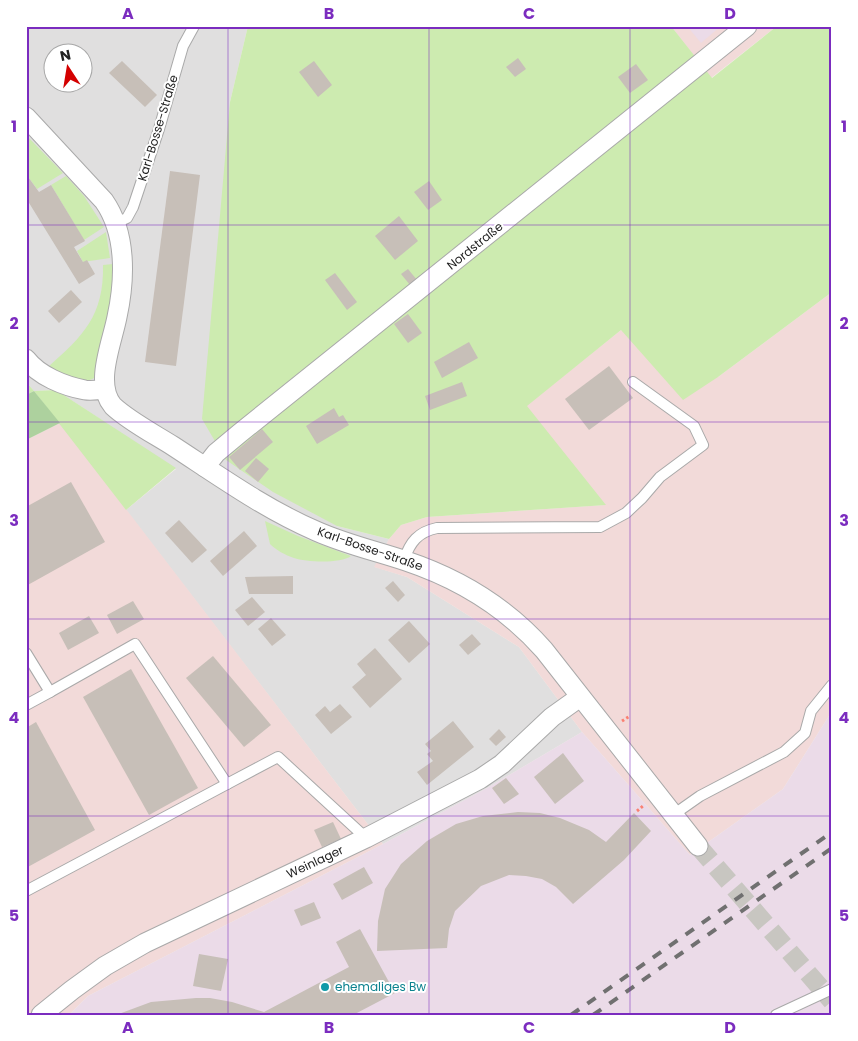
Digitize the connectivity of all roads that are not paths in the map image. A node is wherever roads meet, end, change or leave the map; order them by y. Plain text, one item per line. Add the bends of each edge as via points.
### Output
1 (194, 26) edge
2 (747, 26) edge
3 (26, 117) edge
4 (116, 223) junction
5 (29, 366) edge
6 (632, 382) dead end
7 (104, 389) junction
8 (205, 467) junction
9 (404, 560) junction
10 (26, 652) edge
11 (832, 685) edge
12 (50, 692) junction
13 (580, 697) junction
14 (26, 705) edge
15 (227, 784) junction
16 (673, 815) junction
17 (366, 838) junction
18 (698, 846) tunnel mouth
19 (26, 891) edge
20 (832, 989) edge
21 (41, 1015) edge
22 (776, 1015) edge

1 - 4 lane, Karl-Bosse-Straße via 183,46 133,207 128,216
2 - 8 street, Nordstraße via 240,433
3 - 4 street via 94,190 110,209
4 - 7 street via 122,254 121,287
5 - 7 street via 82,389
6 - 9 lane via 694,426 703,445 660,477 626,513 600,527 437,528 415,538
7 - 8 street, Karl-Bosse-Straße via 116,410
8 - 9 street, Karl-Bosse-Straße via 266,506 316,531
9 - 13 street, Karl-Bosse-Straße via 461,584 503,610 532,637
10 - 12 lane
11 - 16 lane via 811,711 805,733 784,752 700,796
12 - 14 lane
12 - 15 lane via 135,644
13 - 16 street, Karl-Bosse-Straße
13 - 17 street, Weinlager via 537,730 492,772
15 - 17 lane via 278,757
15 - 19 lane
16 - 18 street, Karl-Bosse-Straße
17 - 21 street, Weinlager via 145,943 105,966
20 - 22 lane

